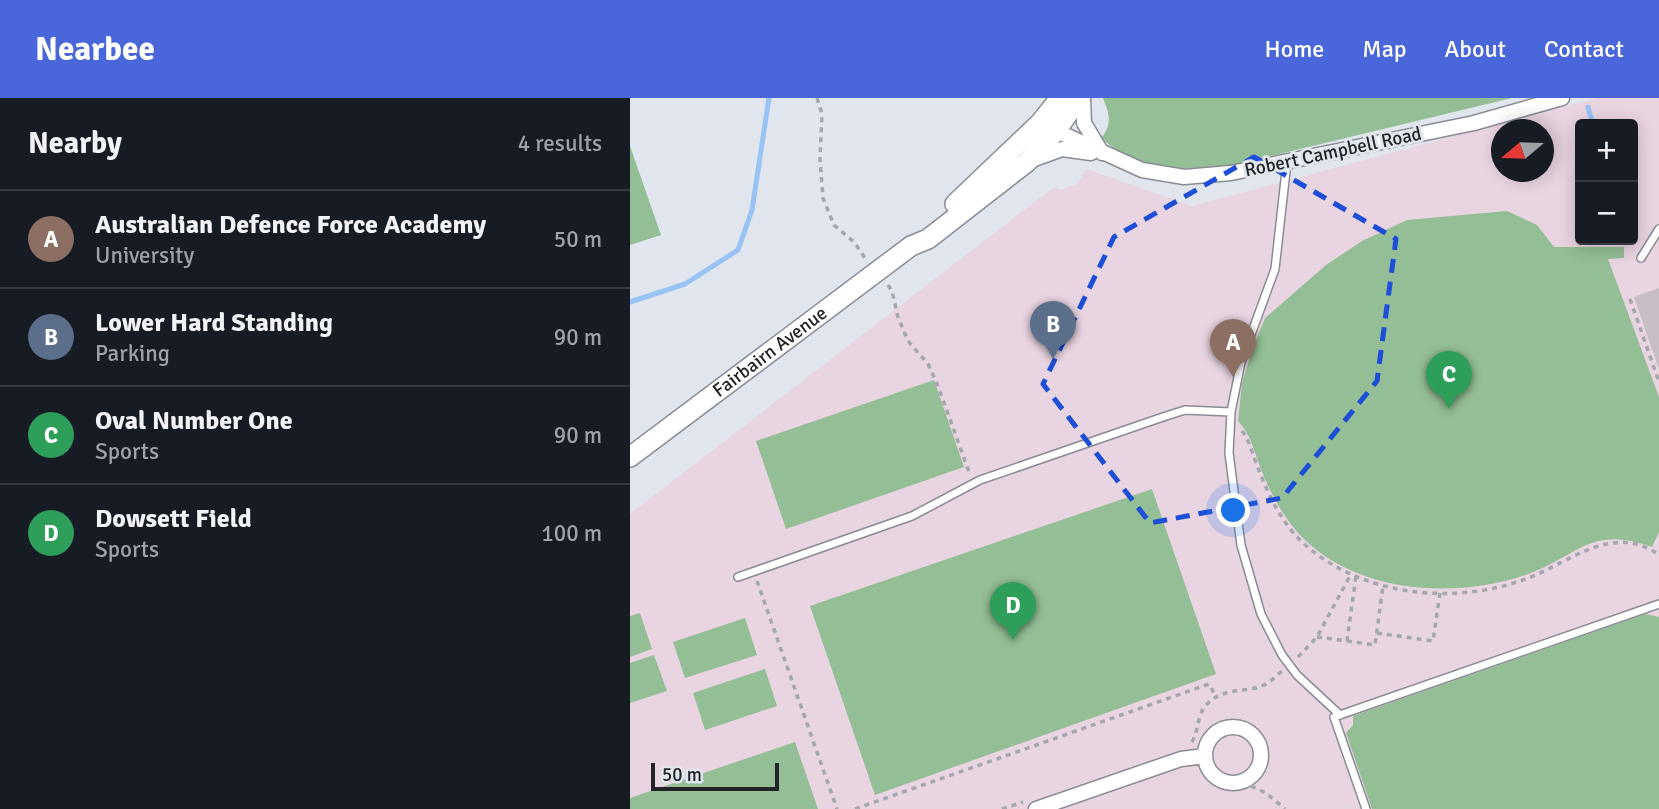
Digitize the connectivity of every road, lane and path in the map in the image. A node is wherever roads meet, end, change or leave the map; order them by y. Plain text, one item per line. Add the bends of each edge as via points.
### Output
1 (817, 98) edge
2 (1060, 98) edge
3 (1081, 98) edge
4 (1562, 98) edge
5 (1048, 127) junction
6 (1103, 154) junction
7 (1027, 162) junction
8 (1287, 162) junction
9 (1659, 229) edge
10 (911, 246) junction
11 (862, 253) dead end
12 (1642, 258) dead end
13 (892, 291) dead end
14 (1630, 299) dead end
15 (1659, 382) edge
16 (1231, 416) junction
17 (630, 457) edge
18 (973, 484) junction
19 (1659, 546) edge
20 (1657, 554) edge
21 (754, 572) junction
22 (1354, 575) junction
23 (738, 577) dead end
24 (1383, 586) junction
25 (1440, 593) junction
26 (1659, 604) edge
27 (1377, 633) junction
28 (1317, 637) junction
29 (1347, 641) junction
30 (1308, 648) dead end
31 (1276, 676) dead end
32 (1216, 697) junction
33 (1340, 715) junction
34 (1188, 745) dead end
35 (1205, 756) dead end
36 (1251, 786) dead end
37 (1032, 805) edge
38 (837, 809) edge
39 (855, 809) edge
40 (1002, 809) edge
41 (1285, 809) edge
42 (1366, 809) edge

1 - 11 path via 822,114 823,198 834,225
2 - 5 main road, Fairbairn Avenue
3 - 5 main road, Fairbairn Avenue
3 - 6 street via 1084,123
4 - 8 street, Robert Campbell Road via 1474,123
5 - 6 street, Robert Campbell Road
5 - 7 main road, Fairbairn Avenue
5 - 10 main road, Fairbairn Avenue via 924,229
6 - 7 street, Robert Campbell Road via 1062,149
6 - 8 street, Robert Campbell Road via 1142,170 1184,177
7 - 10 main road, Fairbairn Avenue via 928,239
8 - 16 lane via 1275,269 1241,362
9 - 12 lane
10 - 17 main road, Fairbairn Avenue
13 - 18 path via 908,341 928,364 938,387
14 - 15 path
16 - 18 lane via 1185,410
16 - 22 path via 1246,436 1287,525 1312,550
16 - 33 lane via 1229,453 1241,545 1262,614 1297,675
18 - 21 lane via 912,516
19 - 20 path
20 - 25 path via 1633,544 1599,544 1511,584
21 - 23 lane
21 - 38 path
22 - 24 path
22 - 28 path
22 - 29 path
24 - 25 path
24 - 27 path
25 - 27 path via 1433,641
26 - 33 lane
27 - 29 path via 1375,645
28 - 29 path
28 - 30 path
31 - 32 path via 1262,685
32 - 34 path via 1201,713 1195,738
32 - 39 path via 1209,684
33 - 42 lane via 1334,717
35 - 37 street via 1181,759
36 - 41 path
37 - 40 path

